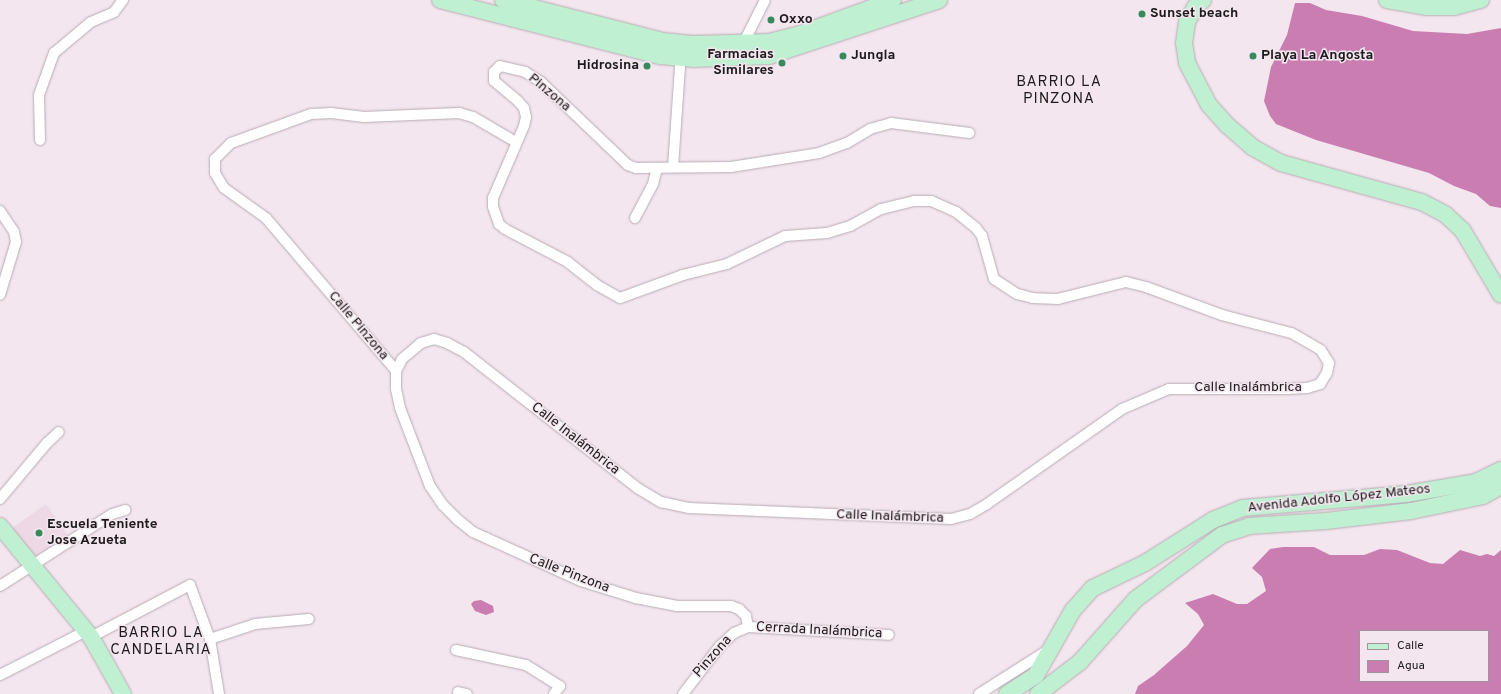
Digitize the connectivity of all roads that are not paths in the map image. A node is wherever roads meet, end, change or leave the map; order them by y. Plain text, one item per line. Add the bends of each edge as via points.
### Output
1 (123, 0) edge
2 (440, 0) edge
3 (503, 0) edge
4 (765, 0) edge
5 (892, 0) edge
6 (939, 0) edge
7 (1203, 0) edge
8 (1387, 0) edge
9 (1481, 0) edge
10 (681, 51) junction
11 (744, 51) junction
12 (969, 132) dead end
13 (40, 140) dead end
14 (516, 142) junction
15 (673, 167) junction
16 (658, 168) junction
17 (0, 211) edge
18 (635, 218) dead end
19 (0, 295) edge
20 (1501, 295) edge
21 (396, 371) junction
22 (59, 432) dead end
23 (1501, 470) edge
24 (1501, 486) edge
25 (0, 498) edge
26 (125, 510) dead end
27 (0, 526) edge
28 (31, 566) junction
29 (0, 586) edge
30 (309, 619) dead end
31 (748, 627) junction
32 (88, 634) junction
33 (889, 635) dead end
34 (210, 639) junction
35 (1055, 646) junction
36 (456, 650) dead end
37 (0, 675) edge
38 (124, 693) edge
39 (219, 694) edge
40 (554, 694) edge
41 (683, 694) edge
42 (979, 694) edge
43 (1007, 694) edge
44 (1038, 694) edge

1 - 13 street via 114,12 91,22 54,53 39,94
2 - 10 main road via 660,56
3 - 10 main road
4 - 11 street
5 - 11 main road via 800,34
6 - 11 main road via 769,56
7 - 20 main road via 1195,7 1187,22 1184,43 1187,63 1209,105 1227,125 1252,147 1282,163 1422,202 1446,215 1463,230
8 - 9 main road via 1426,7 1454,7
10 - 11 main road
10 - 15 street
12 - 15 street, Pinzona via 891,123 870,128 847,143 819,153 731,167
14 - 16 street, Pinzona via 524,126 524,108 494,81 494,72 500,66 525,72 541,82 628,165 636,168
14 - 21 street, Calle Pinzona via 473,117 459,113 379,117 311,114 245,136 231,143 215,159 215,173 224,188 266,218
14 - 21 street, Calle Inalámbrica via 493,198 495,216 499,224 568,262 597,285 620,298 683,275 727,264 785,236 827,233 850,226 881,209 923,200 952,210 976,228 982,236 994,279 1017,294 1033,298 1058,298 1126,282 1222,315 1291,333 1321,350 1329,363 1328,373 1320,384 1307,388 1169,390 1122,409 987,504 970,514 951,519 689,508 661,502 639,489 464,352 447,343 434,339 421,343 402,359
15 - 16 street, Pinzona
16 - 18 street via 653,184
17 - 19 street via 14,232 16,242
21 - 31 street, Calle Pinzona via 400,408 430,486 443,505 473,532 555,571 636,598 677,606 739,608 746,616
22 - 25 street
23 - 35 main road, Avenida Adolfo López Mateos via 1476,482 1406,494 1242,508 1213,520 1145,563 1093,588 1073,610
24 - 44 main road, Avenida Adolfo López Mateos via 1483,496 1411,511 1326,521 1249,526 1222,535 1136,599 1080,662
26 - 28 street via 112,514
27 - 28 main road
28 - 29 street
28 - 32 main road
30 - 34 street via 255,624
31 - 33 street, Cerrada Inalámbrica
31 - 41 street, Pinzona via 734,633 720,646
32 - 34 street via 190,586
32 - 37 street
32 - 38 main road
34 - 39 street
35 - 42 street
35 - 43 main road, Avenida Adolfo López Mateos via 1036,675
36 - 40 street via 526,665 560,686

